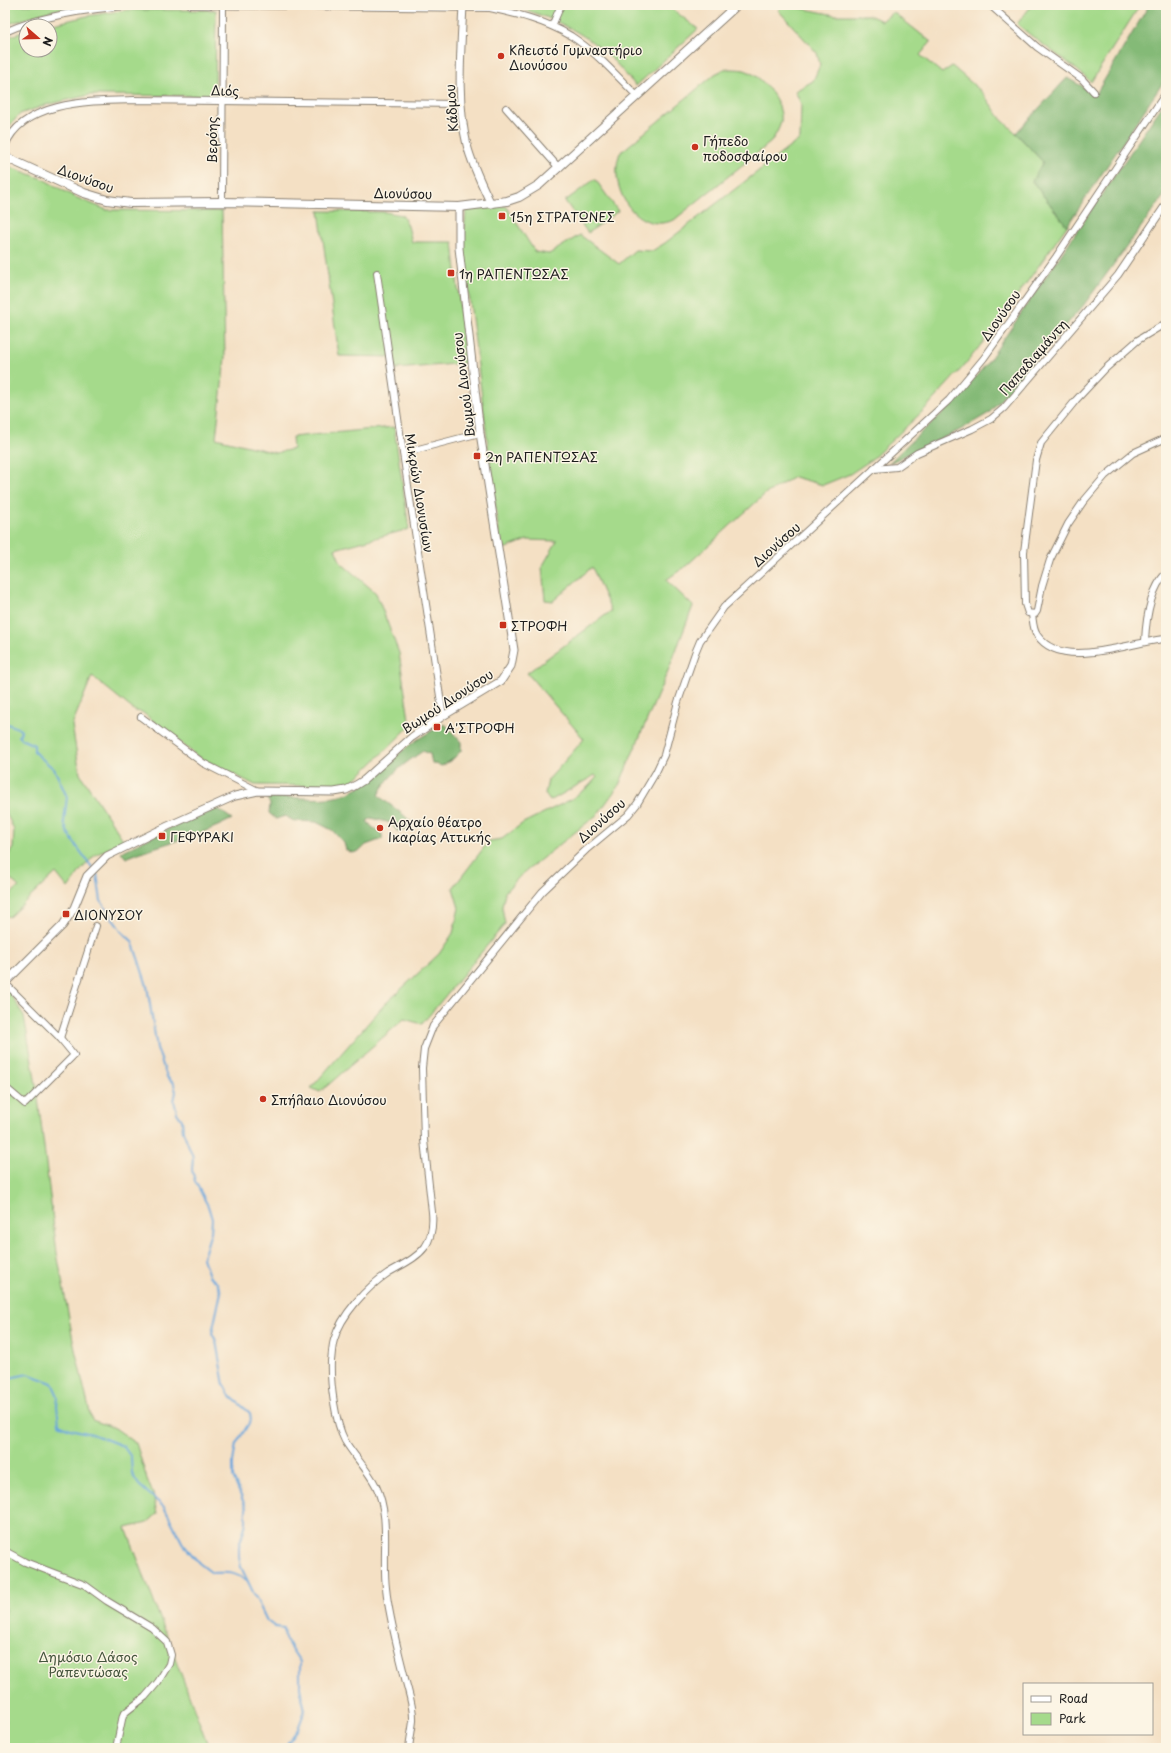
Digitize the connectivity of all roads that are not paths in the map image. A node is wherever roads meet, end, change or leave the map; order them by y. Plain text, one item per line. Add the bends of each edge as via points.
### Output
1 (138, 5) edge
2 (191, 5) edge
3 (223, 5) edge
4 (561, 5) edge
5 (736, 5) edge
6 (990, 5) edge
7 (463, 6) edge
8 (552, 26) junction
9 (5, 32) edge
10 (1094, 92) dead end
11 (1166, 93) edge
12 (637, 96) junction
13 (222, 102) junction
14 (461, 104) junction
15 (506, 108) dead end
16 (5, 146) edge
17 (5, 157) edge
18 (559, 168) junction
19 (222, 202) junction
20 (491, 204) junction
21 (1166, 204) edge
22 (459, 206) junction
23 (378, 273) dead end
24 (1166, 322) edge
25 (480, 433) junction
26 (1166, 438) edge
27 (403, 453) junction
28 (874, 469) junction
29 (1166, 573) edge
30 (1032, 614) junction
31 (1166, 639) edge
32 (1145, 641) junction
33 (443, 716) junction
34 (141, 717) dead end
35 (258, 791) junction
36 (96, 926) dead end
37 (5, 983) edge
38 (60, 1038) junction
39 (5, 1087) edge
40 (5, 1551) edge
41 (116, 1748) edge
42 (408, 1748) edge

1 - 9 street via 56,16
2 - 3 street
3 - 7 street
3 - 13 street, Βερόης
4 - 8 street
5 - 12 main road, Διονύσου
6 - 10 street via 1037,47 1082,79
7 - 8 street via 490,8 525,16
7 - 14 street, Κάδμου
8 - 12 street via 585,46
11 - 28 street, Διονύσου via 1056,257 984,358 949,400
12 - 18 main road, Διονύσου
13 - 14 street, Διός
13 - 16 street, Διός via 94,101 64,106 44,111 26,120 14,130
13 - 19 street, Βερόης
14 - 20 street, Κάδμου via 463,127 473,164
15 - 18 street
17 - 19 main road, Διονύσου via 76,190 107,200 131,203
18 - 20 main road, Διονύσου via 539,185 519,197
19 - 22 main road, Διονύσου
20 - 22 main road, Διονύσου
21 - 28 street, Παπαδιαμάντη via 1118,274 1004,408 991,419 916,453 897,467
22 - 25 street, Βωμού Διονύσου via 459,248
23 - 27 street, Μικρών Διονυσίων
24 - 30 street via 1138,340 1105,369 1041,443 1036,460 1024,552 1025,604 1027,611
25 - 27 street
25 - 33 street, Βωμού Διονύσου via 514,655 511,666 501,681
26 - 30 street via 1133,453 1105,476 1083,502 1068,524 1050,560 1038,608 1035,614
27 - 33 street, Μικρών Διονυσίων
28 - 42 street, Διονύσου via 724,607 703,636 695,653 678,702 664,755 637,804 542,892 433,1026 424,1049 424,1140 433,1224 429,1238 420,1254 388,1273 364,1293 351,1309 334,1340 331,1362 337,1416 345,1440 376,1486 383,1507 386,1588 412,1706 413,1721
29 - 32 street via 1161,578 1150,604
30 - 32 street via 1037,635 1050,646 1068,652 1089,653
31 - 32 street
33 - 35 street, Βωμού Διονύσου via 402,744 352,788 334,792
34 - 35 street via 203,763
35 - 37 street, Βωμού Διονύσου via 226,799 101,860 87,876 67,921
36 - 38 street
37 - 38 street
38 - 39 street via 74,1055 25,1104
40 - 41 street via 24,1562 85,1585 152,1628 167,1642 171,1655 169,1664 146,1697 123,1715

